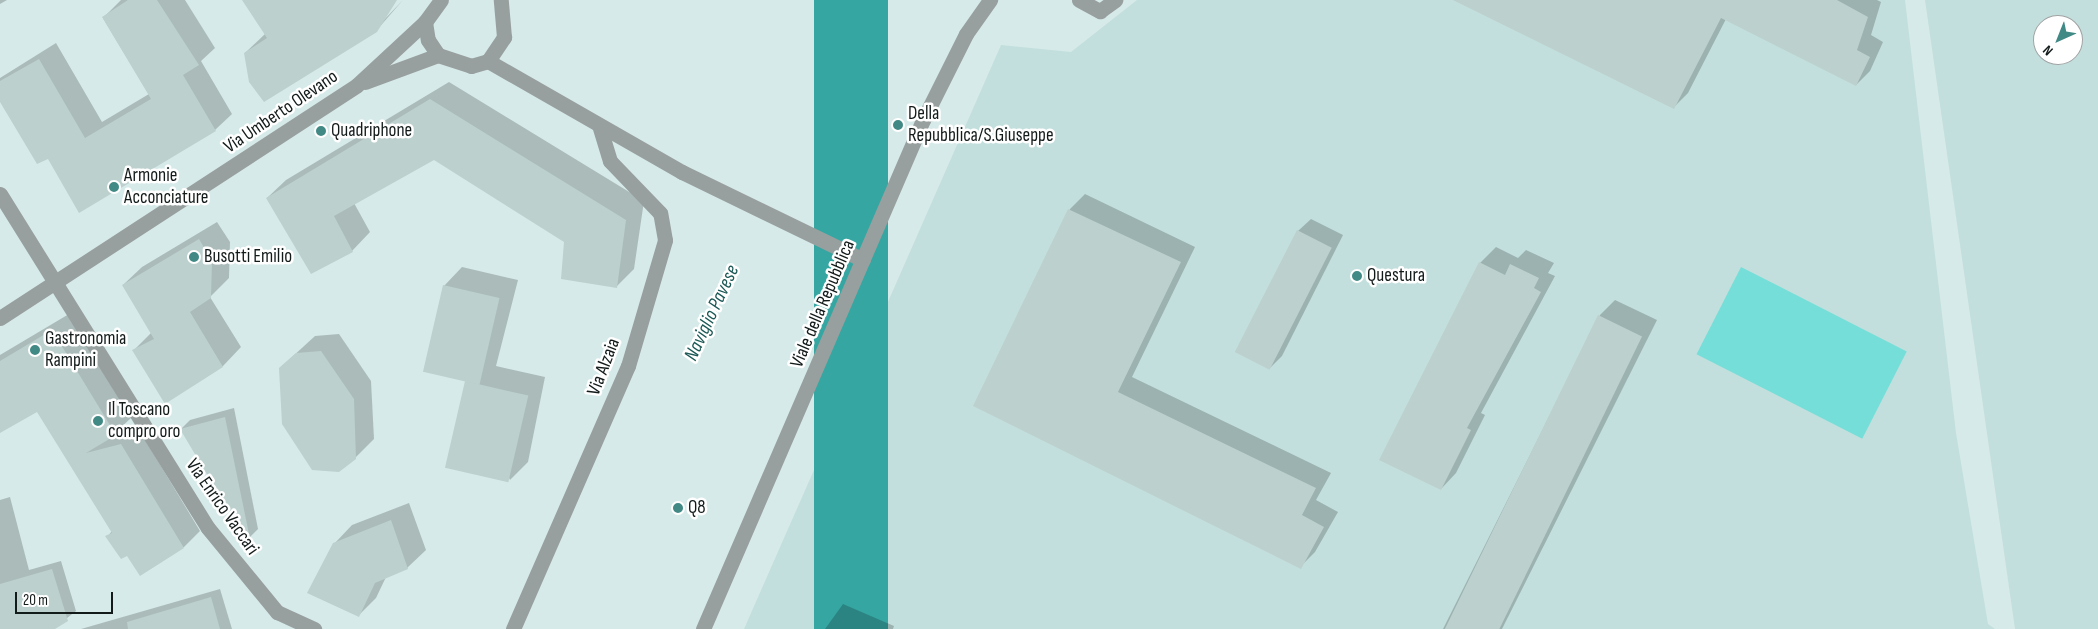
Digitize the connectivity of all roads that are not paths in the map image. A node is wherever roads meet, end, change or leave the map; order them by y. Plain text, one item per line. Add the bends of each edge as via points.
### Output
1 (441, 0) edge
2 (501, 0) edge
3 (990, 0) edge
4 (1079, 0) edge
5 (1115, 0) edge
6 (425, 22) junction
7 (438, 55) junction
8 (488, 61) junction
9 (357, 85) junction
10 (598, 126) junction
11 (0, 194) edge
12 (863, 260) junction
13 (54, 286) junction
14 (0, 318) edge
15 (314, 629) edge
16 (512, 629) edge
17 (703, 629) edge

1 - 6 street, Via Umberto Olevano
2 - 8 street via 504,37
3 - 12 street, Viale della Repubblica via 961,43
4 - 5 street via 1100,11
6 - 7 street via 428,40
6 - 9 street, Via Umberto Olevano
7 - 8 street via 470,66
7 - 9 street, Via Umberto Olevano
8 - 10 street
9 - 13 street, Via Umberto Olevano
10 - 12 street via 698,180
10 - 16 street, Via Alzaia via 610,161 660,213 664,240 628,366
11 - 13 street, Via Enrico Vaccari
12 - 17 street, Viale della Repubblica
13 - 14 street, Via Umberto Olevano
13 - 15 street, Via Enrico Vaccari via 208,528 277,612

